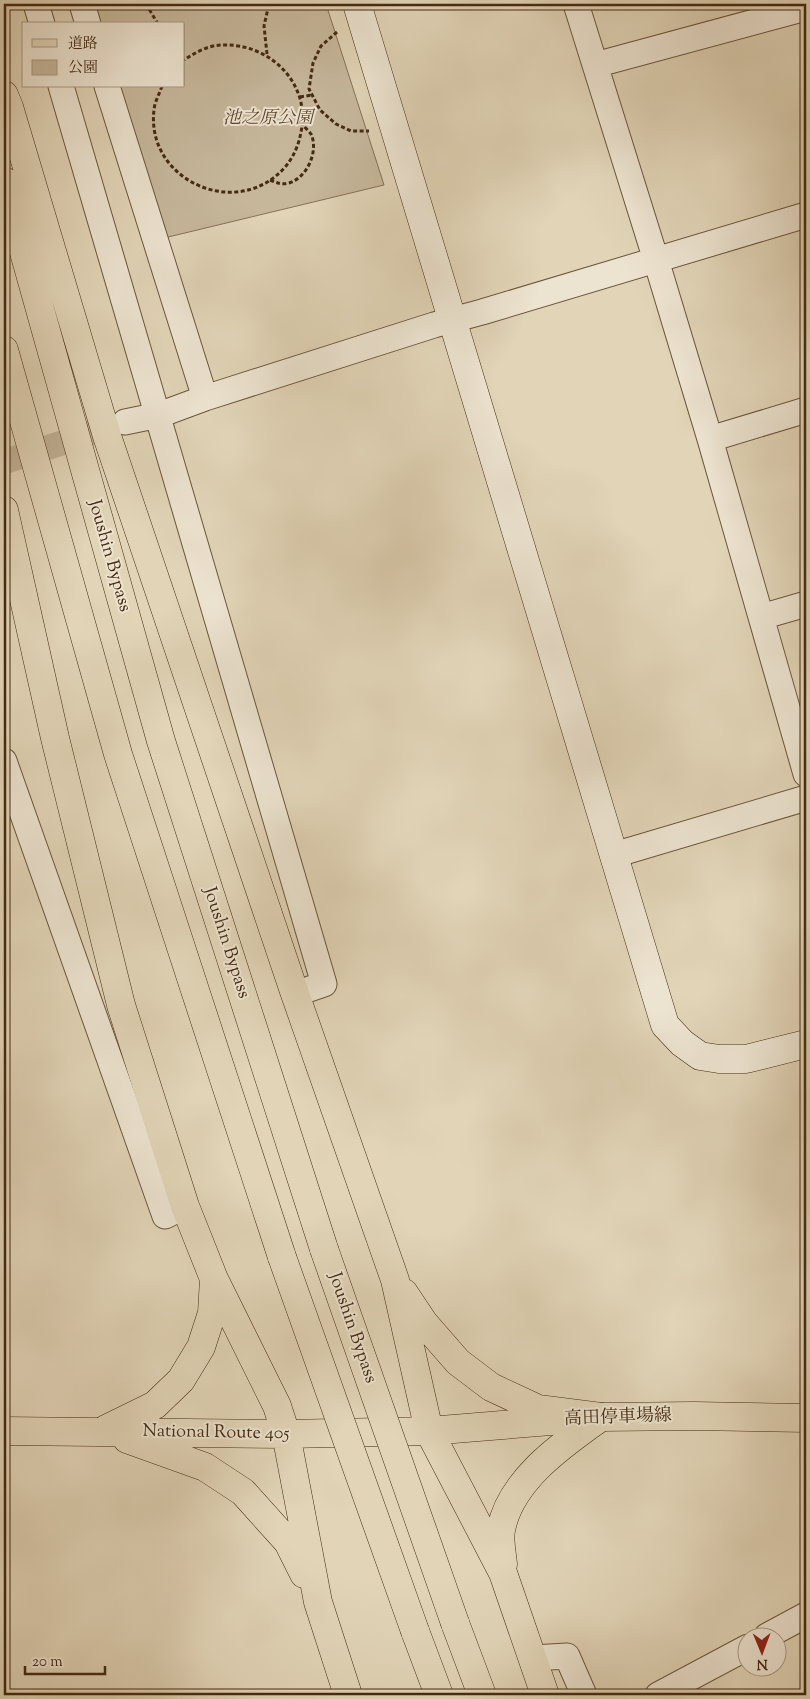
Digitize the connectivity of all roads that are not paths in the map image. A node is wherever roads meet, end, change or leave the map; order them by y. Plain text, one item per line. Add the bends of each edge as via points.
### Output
1 (36, 4) edge
2 (82, 4) edge
3 (357, 4) edge
4 (576, 4) edge
5 (806, 8) edge
6 (41, 22) edge
7 (87, 22) edge
8 (595, 65) junction
9 (62, 88) edge
10 (108, 88) edge
11 (4, 95) edge
12 (4, 181) edge
13 (806, 215) edge
14 (656, 260) junction
15 (451, 321) junction
16 (4, 350) edge
17 (205, 398) junction
18 (806, 410) edge
19 (159, 415) junction
20 (125, 422) tunnel mouth
21 (710, 439) junction
22 (4, 510) edge
23 (806, 604) edge
24 (761, 618) junction
25 (4, 761) edge
26 (806, 774) edge
27 (806, 798) edge
28 (614, 855) junction
29 (295, 994) junction
30 (806, 1044) edge
31 (185, 1206) junction
32 (214, 1279) junction
33 (395, 1280) junction
34 (601, 1417) junction
35 (806, 1418) edge
36 (4, 1430) edge
37 (103, 1431) junction
38 (429, 1431) junction
39 (286, 1434) junction
40 (503, 1573) junction
41 (318, 1602) junction
42 (806, 1615) edge
43 (786, 1626) edge
44 (738, 1652) edge
45 (533, 1658) junction
46 (348, 1695) edge
47 (439, 1695) edge
48 (482, 1695) edge
49 (545, 1695) edge
50 (584, 1695) edge
51 (658, 1695) edge

1 - 6 street
2 - 7 street
3 - 15 street
4 - 8 street
5 - 8 street
8 - 14 street
9 - 19 street
10 - 17 street
11 - 29 main road via 106,436
12 - 48 main road, Joushin Bypass, bridge via 162,741 324,1249
13 - 14 street
14 - 15 street
14 - 21 street
15 - 17 street
15 - 28 street
16 - 47 main road, bridge via 118,754 282,1257
17 - 19 street
18 - 21 street
19 - 20 street
19 - 29 street via 324,984
21 - 24 street
22 - 31 main road via 55,738 121,1004
23 - 24 street
24 - 26 street
25 - 31 street via 165,1216
27 - 28 street
28 - 30 street via 666,1025 682,1042 700,1056 719,1059 746,1059
29 - 33 main road
31 - 32 main road
32 - 37 main road via 212,1313 201,1347 182,1380 155,1405
32 - 39 main road via 277,1406
33 - 34 main road via 424,1323 458,1362 491,1387 538,1409
33 - 38 main road
34 - 35 main road, 高田停車場線
34 - 38 main road, 高田停車場線
34 - 40 main road via 538,1466 515,1495 505,1511 500,1532
36 - 37 main road, National Route 405
37 - 39 main road, National Route 405
37 - 41 main road via 205,1467 243,1492 288,1542
38 - 39 main road, National Route 405
38 - 40 main road
39 - 41 main road
40 - 45 main road
41 - 46 main road
42 - 43 street
44 - 51 street
45 - 49 main road
45 - 50 street via 567,1656

